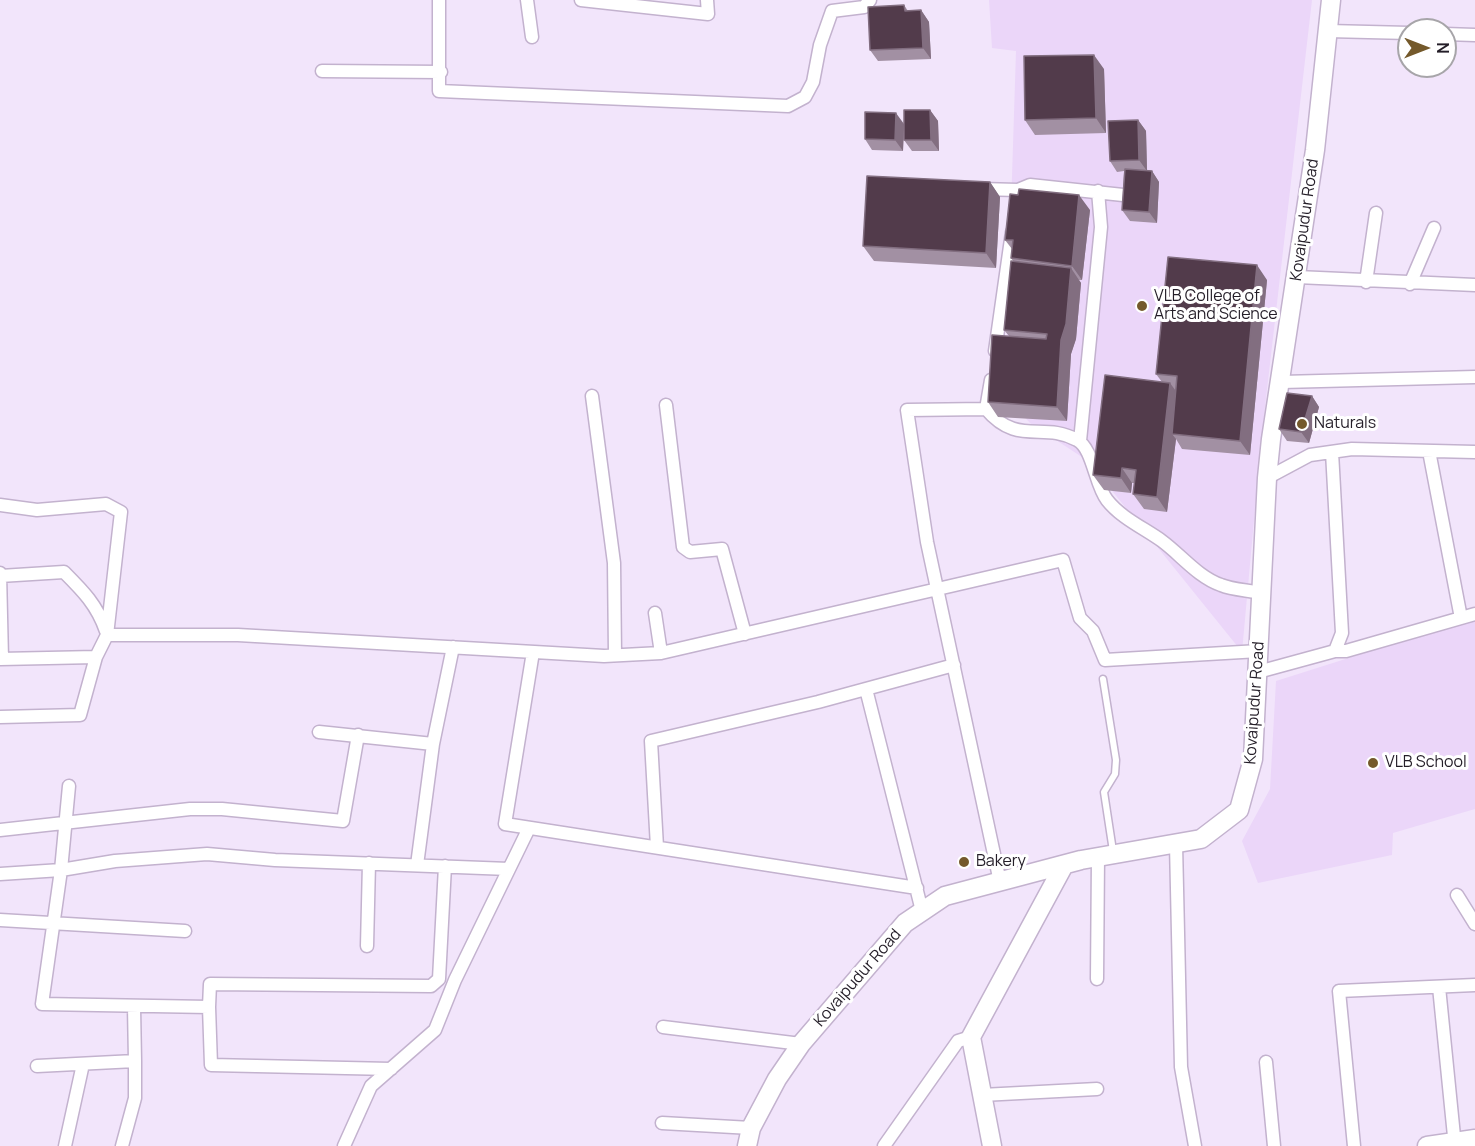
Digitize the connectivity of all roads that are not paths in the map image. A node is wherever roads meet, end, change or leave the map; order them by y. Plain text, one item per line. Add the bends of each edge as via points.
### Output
1 (439, 0) edge
2 (526, 0) edge
3 (581, 0) edge
4 (707, 0) edge
5 (870, 0) edge
6 (1331, 0) edge
7 (1328, 31) junction
8 (1397, 33) edge
9 (1457, 34) edge
10 (1475, 35) edge
11 (532, 37) dead end
12 (322, 71) dead end
13 (441, 72) junction
14 (973, 188) edge
15 (1018, 190) junction
16 (1098, 191) junction
17 (1123, 195) edge
18 (1376, 213) dead end
19 (1434, 228) dead end
20 (1297, 277) junction
21 (1366, 282) junction
22 (1410, 284) junction
23 (1475, 285) edge
24 (1475, 377) edge
25 (1282, 382) junction
26 (592, 396) dead end
27 (666, 405) dead end
28 (986, 409) junction
29 (1080, 441) junction
30 (1429, 451) junction
31 (1332, 452) junction
32 (1475, 452) edge
33 (1267, 478) junction
34 (0, 505) edge
35 (0, 574) edge
36 (938, 591) junction
37 (1261, 593) junction
38 (655, 613) dead end
39 (1475, 614) edge
40 (1461, 618) junction
41 (745, 634) junction
42 (107, 635) junction
43 (453, 647) junction
44 (1258, 651) junction
45 (1335, 651) junction
46 (533, 652) junction
47 (661, 653) junction
48 (615, 656) junction
49 (96, 657) junction
50 (1, 659) edge
51 (954, 665) junction
52 (1258, 672) junction
53 (1103, 679) dead end
54 (866, 689) junction
55 (0, 717) edge
56 (319, 732) dead end
57 (358, 735) junction
58 (433, 744) junction
59 (69, 786) dead end
60 (65, 823) junction
61 (529, 828) junction
62 (0, 830) edge
63 (1176, 843) junction
64 (657, 848) junction
65 (1106, 856) junction
66 (369, 863) junction
67 (417, 865) junction
68 (1064, 865) junction
69 (445, 866) junction
70 (509, 868) junction
71 (60, 870) junction
72 (0, 874) edge
73 (1000, 882) junction
74 (917, 888) junction
75 (1457, 895) dead end
76 (922, 911) junction
77 (0, 920) edge
78 (53, 923) junction
79 (1475, 924) edge
80 (185, 931) dead end
81 (367, 945) dead end
82 (1097, 979) dead end
83 (1475, 985) edge
84 (1439, 987) junction
85 (209, 1006) junction
86 (134, 1007) junction
87 (663, 1027) dead end
88 (971, 1037) junction
89 (801, 1044) junction
90 (135, 1061) junction
91 (1266, 1062) dead end
92 (83, 1064) junction
93 (37, 1066) dead end
94 (391, 1069) junction
95 (1097, 1089) dead end
96 (982, 1095) junction
97 (662, 1124) dead end
98 (749, 1137) edge
99 (1475, 1139) edge
100 (1455, 1144) edge
101 (65, 1146) edge
102 (122, 1146) edge
103 (344, 1146) edge
104 (884, 1146) edge
105 (992, 1146) edge
106 (1195, 1146) edge
107 (1274, 1146) edge
108 (1354, 1146) edge
109 (1427, 1146) edge

1 - 13 street
2 - 11 street
3 - 4 street via 708,14
5 - 13 street via 864,7 832,11 813,81 805,97 788,106 439,91
6 - 7 main road, Kovaipudur Road
7 - 8 street
7 - 20 main road, Kovaipudur Road
9 - 10 street
12 - 13 street
14 - 15 street
15 - 16 street via 1047,185
15 - 28 street
16 - 17 street
16 - 29 street via 1101,227
18 - 21 street
19 - 22 street
20 - 21 street
20 - 25 main road, Kovaipudur Road
21 - 22 street
22 - 23 street
24 - 25 street
25 - 33 main road, Kovaipudur Road
26 - 48 street via 614,562
27 - 41 street via 683,547 690,552 722,549
28 - 29 street via 999,425 1028,432 1061,433
28 - 36 street via 907,410
29 - 37 street via 1098,483 1119,513 1220,585
30 - 31 street
30 - 32 street
30 - 40 street
31 - 33 street via 1310,455
31 - 45 street via 1342,633
33 - 37 main road, Kovaipudur Road
34 - 42 street via 37,510 106,504 121,512
35 - 42 street via 64,572 91,599
35 - 50 street
36 - 41 street
36 - 44 street via 1063,560 1080,618 1093,631 1105,660
36 - 51 street
37 - 44 main road, Kovaipudur Road
38 - 47 street
39 - 40 street
40 - 45 street
41 - 47 street
42 - 43 street via 238,635
42 - 49 street
43 - 46 street
43 - 58 street
44 - 52 main road, Kovaipudur Road
45 - 52 street
46 - 48 street
46 - 61 street via 505,824
47 - 48 street
49 - 50 street
49 - 55 street via 80,715
51 - 54 street
51 - 73 street
52 - 63 main road, Kovaipudur Road via 1253,759 1239,810 1201,839
53 - 65 lane via 1116,760 1115,774 1104,792
54 - 64 street via 651,741
54 - 74 street
56 - 57 street
57 - 58 street
57 - 60 street via 343,821 190,809
58 - 67 street
59 - 60 street
60 - 62 street
60 - 71 street
61 - 64 street
61 - 70 street
63 - 65 main road, Kovaipudur Road
63 - 106 street via 1181,1067
64 - 74 street
65 - 68 main road, Kovaipudur Road
65 - 82 street
66 - 67 street
66 - 71 street via 207,854
66 - 81 street
67 - 69 street
68 - 73 main road, Kovaipudur Road
68 - 88 main road
69 - 70 street
69 - 85 street via 436,984 210,984
70 - 94 street via 435,1030
71 - 72 street
71 - 78 street
73 - 76 main road, Kovaipudur Road via 945,896
74 - 76 street
75 - 79 street
76 - 89 main road, Kovaipudur Road via 905,923
77 - 78 street
78 - 80 street
78 - 86 street via 42,1004
83 - 84 street
84 - 100 street
84 - 108 street via 1339,990
85 - 86 street
85 - 94 street via 211,1065
86 - 90 street
87 - 89 street
88 - 96 main road
88 - 104 street via 958,1041
89 - 98 main road, Kovaipudur Road via 777,1079
90 - 92 street
90 - 102 street via 135,1098
91 - 107 street
92 - 93 street
92 - 101 street
94 - 103 street via 371,1086
95 - 96 street
96 - 105 main road
97 - 98 street
99 - 100 main road
100 - 109 main road

